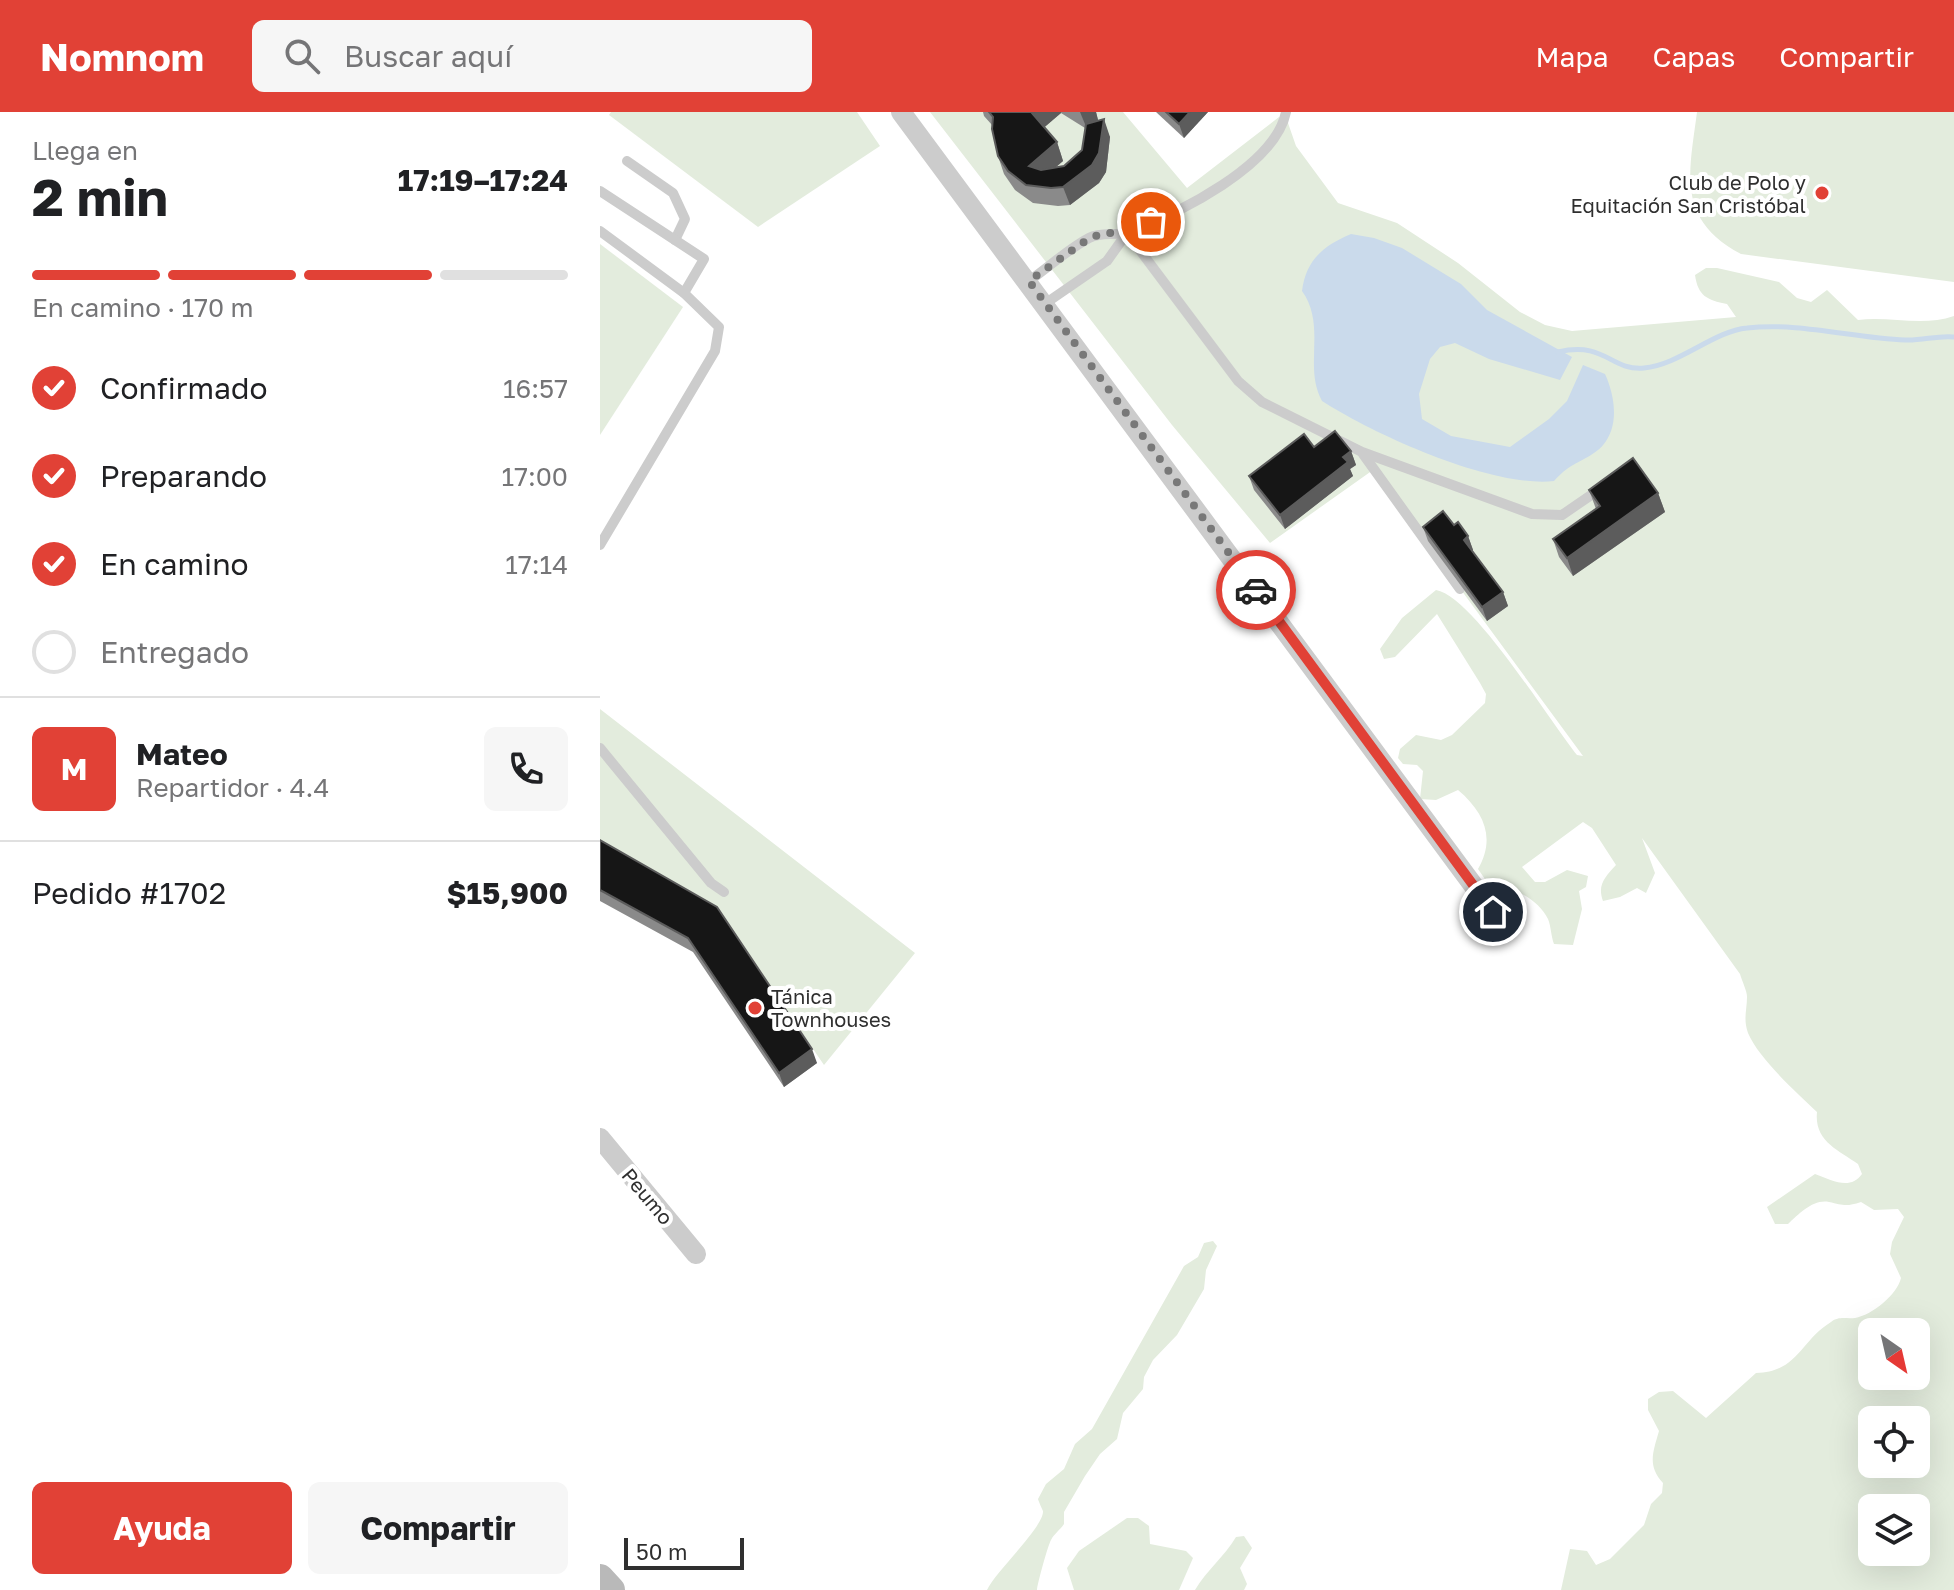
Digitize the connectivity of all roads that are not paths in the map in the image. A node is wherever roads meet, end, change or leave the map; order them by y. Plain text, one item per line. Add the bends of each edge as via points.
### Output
1 (901, 112) edge
2 (1286, 112) edge
3 (627, 161) dead end
4 (600, 191) edge
5 (600, 231) edge
6 (1127, 233) junction
7 (675, 240) junction
8 (1029, 281) junction
9 (684, 293) junction
10 (1046, 303) junction
11 (1362, 452) junction
12 (1605, 485) edge
13 (600, 545) edge
14 (1460, 589) edge
15 (600, 748) edge
16 (724, 892) dead end
17 (1493, 912) dead end
18 (600, 1138) edge
19 (696, 1254) dead end
20 (600, 1578) edge
21 (611, 1590) edge

1 - 8 street
2 - 6 lane via 1282,131 1241,172 1198,200
3 - 7 lane via 673,193 685,219
4 - 7 lane
5 - 9 lane
6 - 8 lane via 1088,239
6 - 10 lane via 1107,261
6 - 11 lane via 1238,381 1262,402
7 - 9 lane via 704,259
8 - 10 street
9 - 13 lane via 719,327 715,351
10 - 17 street
11 - 12 lane via 1532,514 1562,515
11 - 14 lane
15 - 16 lane
18 - 19 street, Peumo
20 - 21 street

